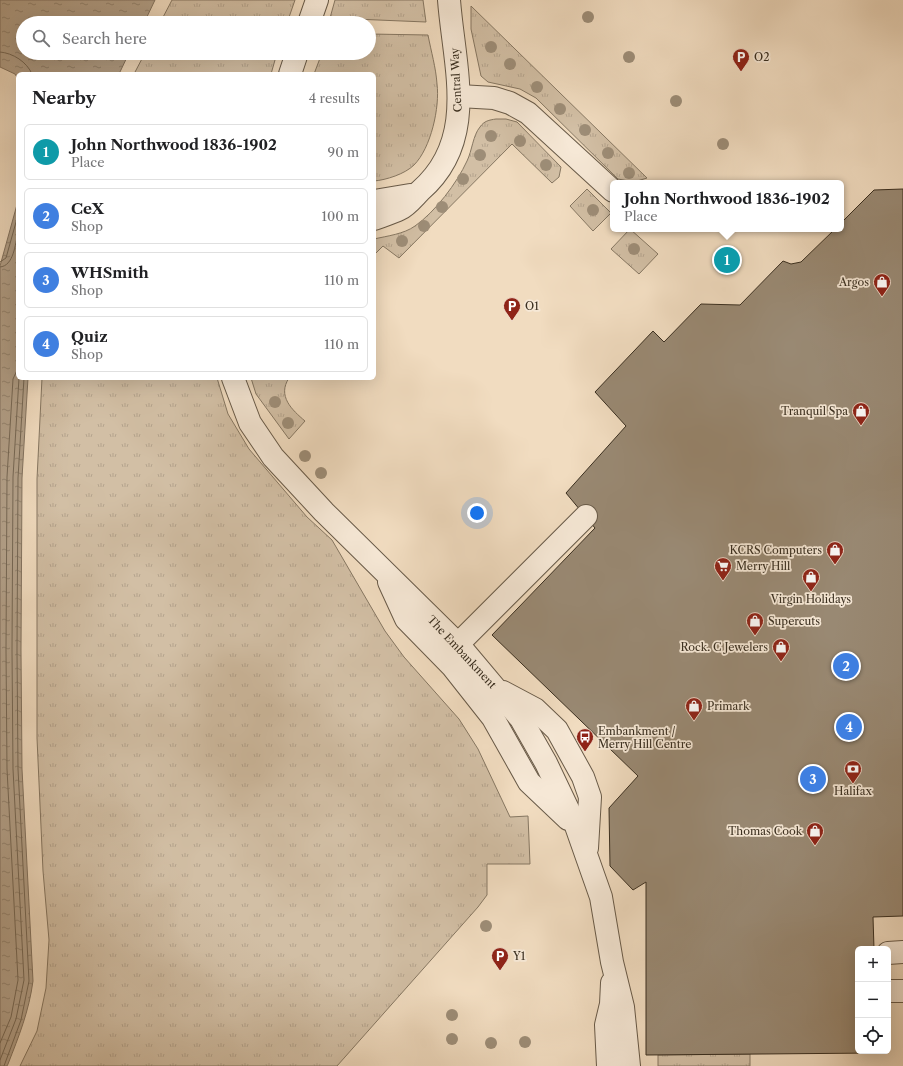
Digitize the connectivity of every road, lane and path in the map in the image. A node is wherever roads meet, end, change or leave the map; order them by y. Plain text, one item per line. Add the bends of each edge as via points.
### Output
1 (317, 0) edge
2 (449, 0) edge
3 (311, 16) edge
4 (295, 60) edge
5 (291, 72) edge
6 (459, 96) junction
7 (610, 188) edge
8 (417, 194) junction
9 (376, 201) edge
10 (376, 218) edge
11 (234, 381) edge
12 (586, 516) dead end
13 (383, 570) junction
14 (458, 644) junction
15 (496, 688) junction
16 (576, 826) junction
17 (587, 854) junction
18 (903, 952) edge
19 (891, 953) edge
20 (612, 962) junction
21 (891, 991) edge
22 (903, 991) edge
23 (608, 1066) edge
24 (630, 1066) edge

1 - 3 street
2 - 6 street, Central Way
4 - 5 street
6 - 7 street via 494,98 528,113
6 - 8 street, Central Way via 455,138 446,161 431,182
8 - 9 street
8 - 10 street, Central Way via 401,209
11 - 13 street, The Embankment via 250,423 273,457
12 - 14 street
13 - 14 street, The Embankment
13 - 16 street via 406,620 452,666 493,718 529,782
14 - 15 street, The Embankment
15 - 16 street, The Embankment via 520,719 546,763
15 - 17 street via 535,709 557,730 583,777 590,797
16 - 17 street, The Embankment
17 - 20 street, The Embankment via 601,897
18 - 19 street
20 - 23 street, The Embankment via 611,1004 606,1025
20 - 24 street, The Embankment via 624,1007
21 - 22 street

